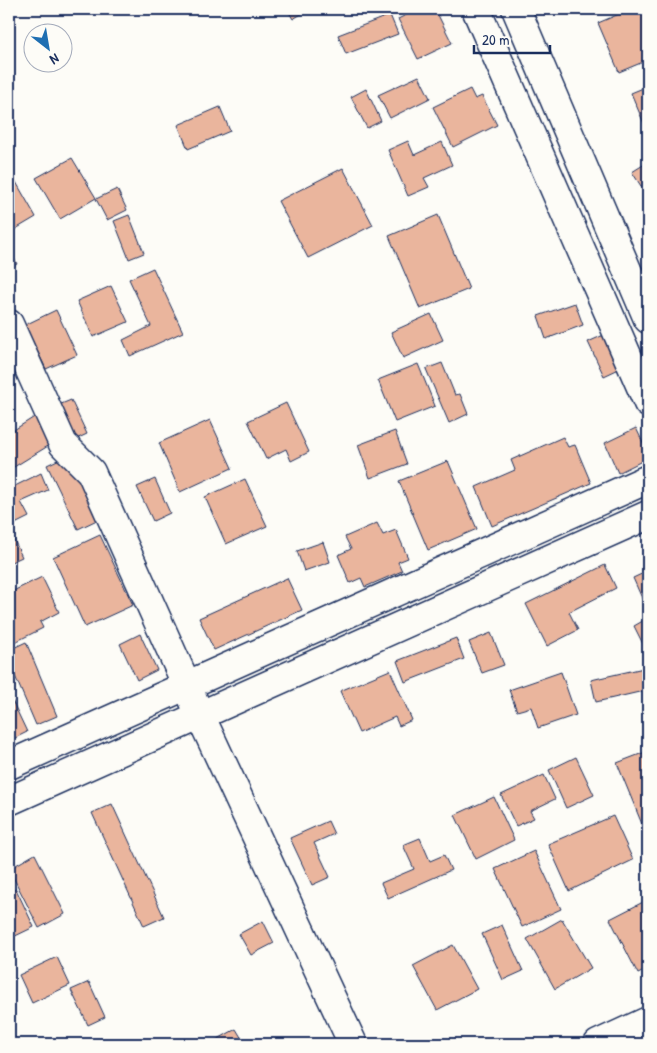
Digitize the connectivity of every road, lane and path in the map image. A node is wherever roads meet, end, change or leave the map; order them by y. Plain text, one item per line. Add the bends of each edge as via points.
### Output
1 (476, 9) edge
2 (516, 9) edge
3 (648, 319) edge
4 (9, 324) edge
5 (648, 403) edge
6 (648, 478) edge
7 (648, 516) edge
8 (187, 686) junction
9 (200, 715) junction
10 (9, 765) edge
11 (9, 801) edge
12 (648, 1021) edge
13 (353, 1044) edge
14 (598, 1044) edge

1 - 5 street
2 - 3 street
4 - 8 street via 62,444 91,472
6 - 8 street
7 - 9 street
8 - 9 street
8 - 10 street
9 - 11 street
9 - 13 street
12 - 14 street

